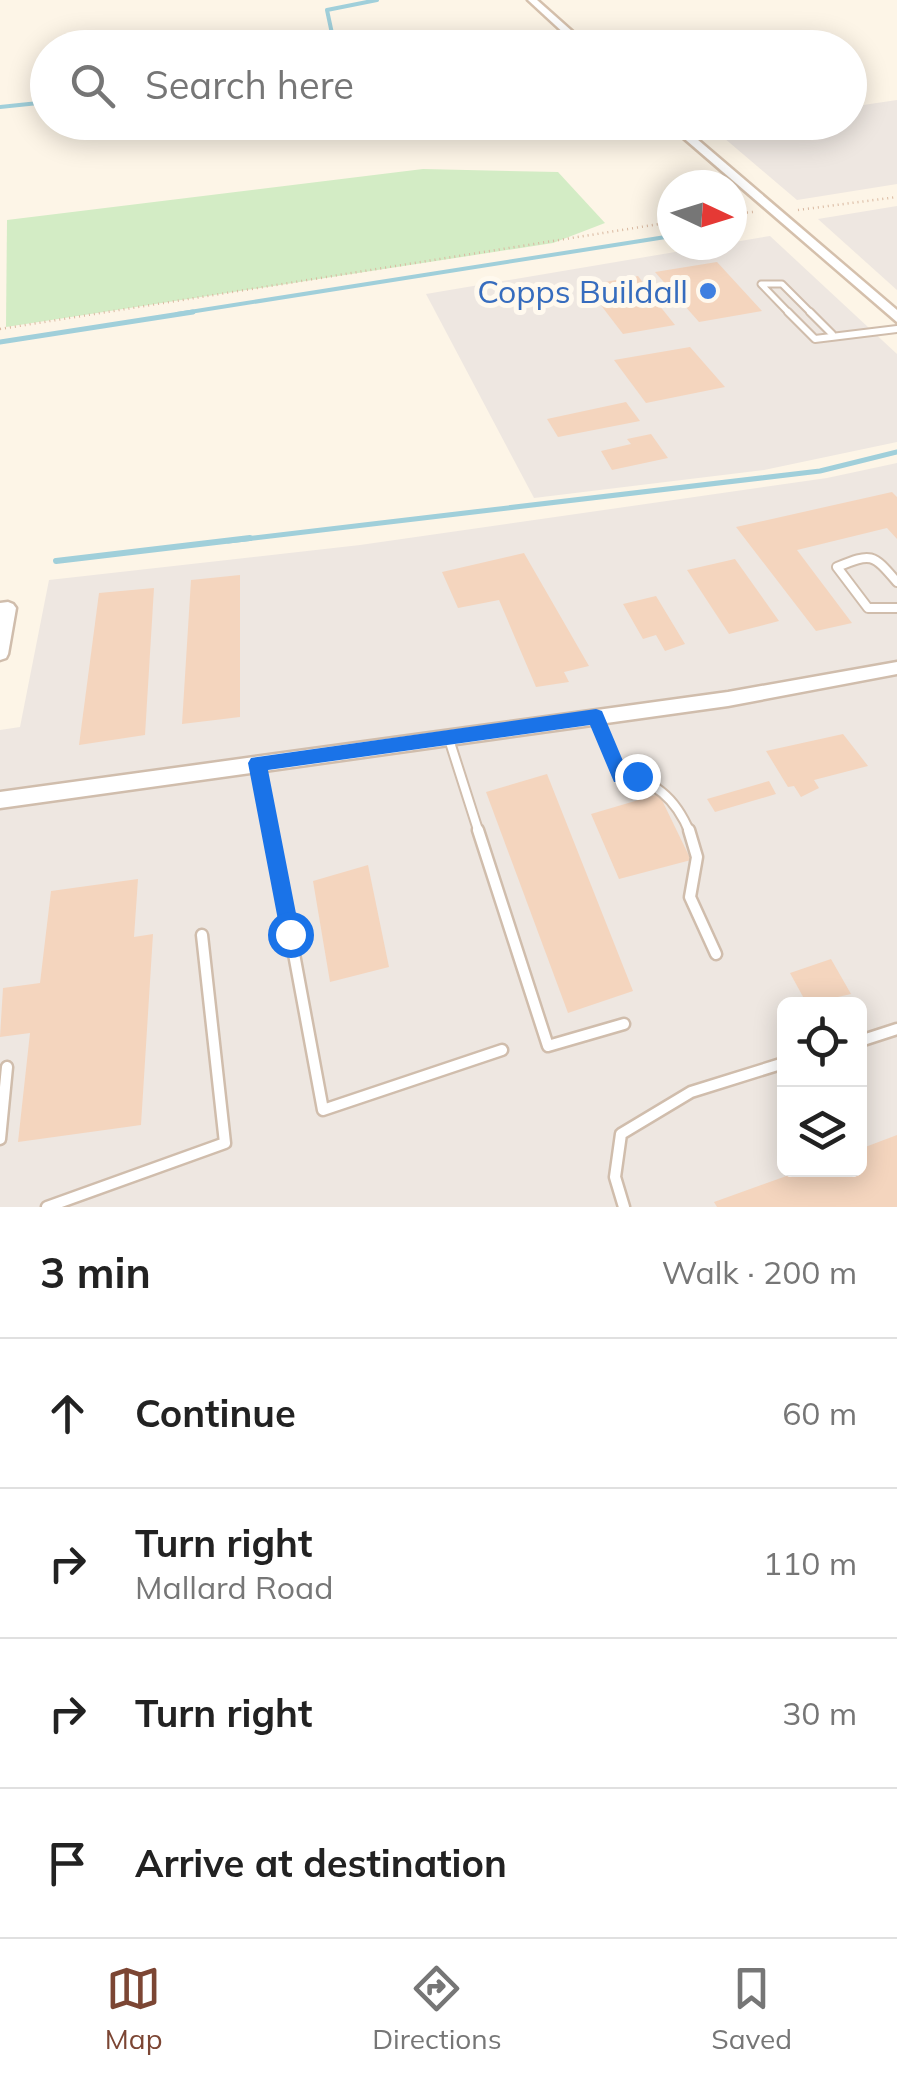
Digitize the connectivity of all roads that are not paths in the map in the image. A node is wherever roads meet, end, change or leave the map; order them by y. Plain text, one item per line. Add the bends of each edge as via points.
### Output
1 (532, 0) edge
2 (566, 30) edge
3 (690, 140) edge
4 (897, 318) edge
5 (897, 329) edge
6 (832, 334) junction
7 (897, 582) edge
8 (0, 609) edge
9 (897, 609) edge
10 (0, 654) edge
11 (897, 668) edge
12 (596, 716) junction
13 (448, 736) junction
14 (258, 763) junction
15 (0, 800) edge
16 (202, 936) dead end
17 (716, 954) dead end
18 (624, 1024) dead end
19 (897, 1030) edge
20 (867, 1039) edge
21 (502, 1050) dead end
22 (777, 1066) edge
23 (7, 1067) dead end
24 (0, 1139) edge
25 (47, 1207) edge
26 (624, 1207) edge

1 - 2 main road
3 - 4 main road
5 - 6 lane
6 - 6 lane via 782,284 761,284 815,339
7 - 9 lane via 867,555 837,568 868,608
8 - 10 street via 8,608
11 - 12 street
12 - 13 street
12 - 17 lane via 620,776 659,785 671,797 696,853 688,891
13 - 14 street
13 - 18 lane via 548,1046
14 - 15 street
14 - 21 lane via 323,1110
16 - 25 lane via 225,1143
19 - 20 lane
22 - 26 lane via 691,1092 621,1134 614,1177
23 - 24 lane

